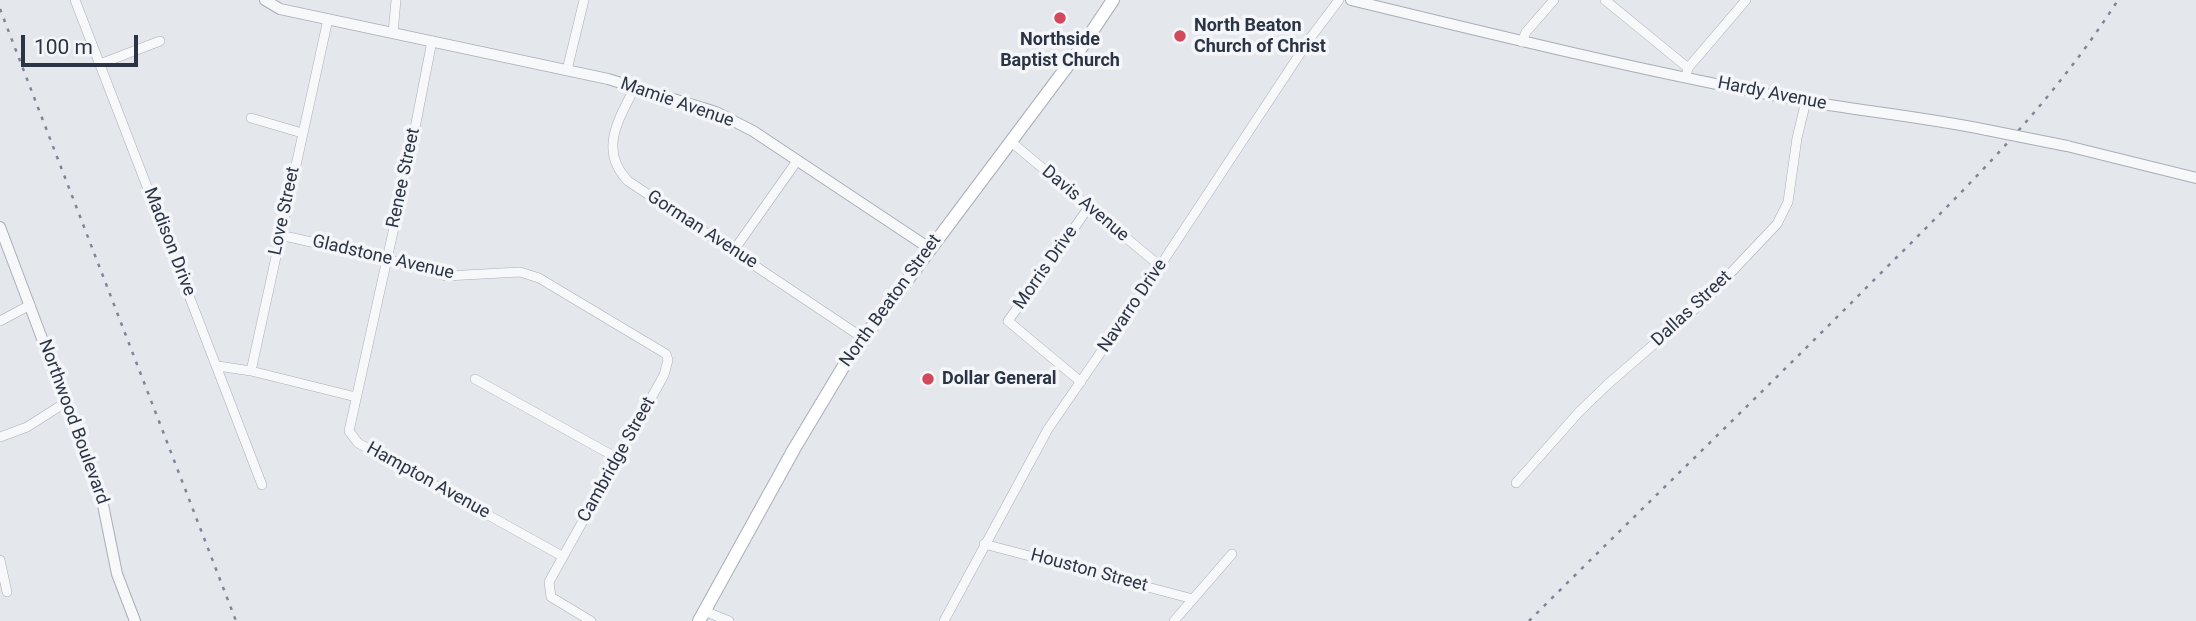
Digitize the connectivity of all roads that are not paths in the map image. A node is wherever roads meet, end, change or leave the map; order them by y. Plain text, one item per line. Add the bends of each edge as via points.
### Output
1 (75, 0) edge
2 (265, 0) edge
3 (396, 0) edge
4 (584, 0) edge
5 (1113, 0) edge
6 (1339, 0) edge
7 (1350, 0) edge
8 (1554, 0) edge
9 (1605, 0) edge
10 (1746, 0) edge
11 (328, 19) junction
12 (393, 33) junction
13 (160, 41) dead end
14 (432, 41) junction
15 (1522, 42) junction
16 (100, 64) junction
17 (567, 70) junction
18 (1687, 72) junction
19 (635, 87) junction
20 (1807, 101) junction
21 (251, 118) dead end
22 (302, 133) junction
23 (1010, 141) junction
24 (797, 161) junction
25 (2196, 178) edge
26 (1089, 207) junction
27 (0, 227) edge
28 (279, 235) junction
29 (929, 248) junction
30 (734, 250) junction
31 (387, 258) junction
32 (1160, 266) junction
33 (30, 305) junction
34 (0, 321) edge
35 (863, 338) junction
36 (668, 362) joint
37 (218, 366) junction
38 (250, 371) junction
39 (475, 379) dead end
40 (1081, 382) junction
41 (356, 397) junction
42 (68, 401) junction
43 (0, 437) edge
44 (617, 458) junction
45 (1516, 484) dead end
46 (262, 485) dead end
47 (984, 544) junction
48 (1232, 554) dead end
49 (562, 556) junction
50 (0, 560) edge
51 (7, 592) dead end
52 (1193, 599) junction
53 (702, 616) edge
54 (135, 621) edge
55 (591, 621) edge
56 (729, 621) edge
57 (944, 621) edge
58 (1174, 621) edge

1 - 16 street, Madison Drive
2 - 11 street, Mamie Avenue via 280,9
3 - 12 street
4 - 17 street
5 - 23 main road, North Beaton Street
6 - 32 street, Navarro Drive
7 - 15 street, Hardy Avenue
8 - 15 street
9 - 18 street
10 - 18 street
11 - 12 street, Mamie Avenue
11 - 22 street, Love Street
12 - 14 street, Mamie Avenue
13 - 16 street
14 - 17 street, Mamie Avenue
14 - 31 street, Renee Street
15 - 18 street, Hardy Avenue
16 - 37 street, Madison Drive
17 - 19 street, Mamie Avenue
18 - 20 street, Hardy Avenue
19 - 24 street, Mamie Avenue via 733,120
19 - 30 street, Gorman Avenue via 614,127 612,148 618,171
20 - 25 street, Hardy Avenue, bridge via 1943,121
20 - 45 street, Dallas Street via 1788,202 1777,224 1705,300 1579,412
21 - 22 street
22 - 28 street, Love Street
23 - 26 street, Davis Avenue
23 - 29 main road, North Beaton Street
24 - 29 street, Mamie Avenue
24 - 30 street
26 - 32 street, Davis Avenue
26 - 40 street, Morris Drive via 1008,321
27 - 33 street, Northwood Boulevard
28 - 31 street, Gladstone Avenue
28 - 38 street, Love Street
29 - 35 main road, North Beaton Street
30 - 35 street, Gorman Avenue
31 - 36 street, Gladstone Avenue via 446,275 520,272 539,278 662,350
31 - 41 street, Renee Street
32 - 40 street, Navarro Drive
33 - 34 street
33 - 42 street, Northwood Boulevard
35 - 53 main road, North Beaton Street via 831,385
36 - 44 street, Cambridge Street
37 - 38 street
37 - 46 street, Madison Drive
38 - 41 street
39 - 44 street
40 - 47 street, Navarro Drive via 1048,429
41 - 49 street, Hampton Avenue via 349,431 358,443
42 - 43 street via 27,427
42 - 54 street, Northwood Boulevard via 102,495 117,574
44 - 49 street, Cambridge Street
47 - 52 street, Houston Street
47 - 57 street, Navarro Drive
48 - 52 street
49 - 55 street, Cambridge Street via 549,582 551,597
50 - 51 street
52 - 58 street
53 - 56 street

